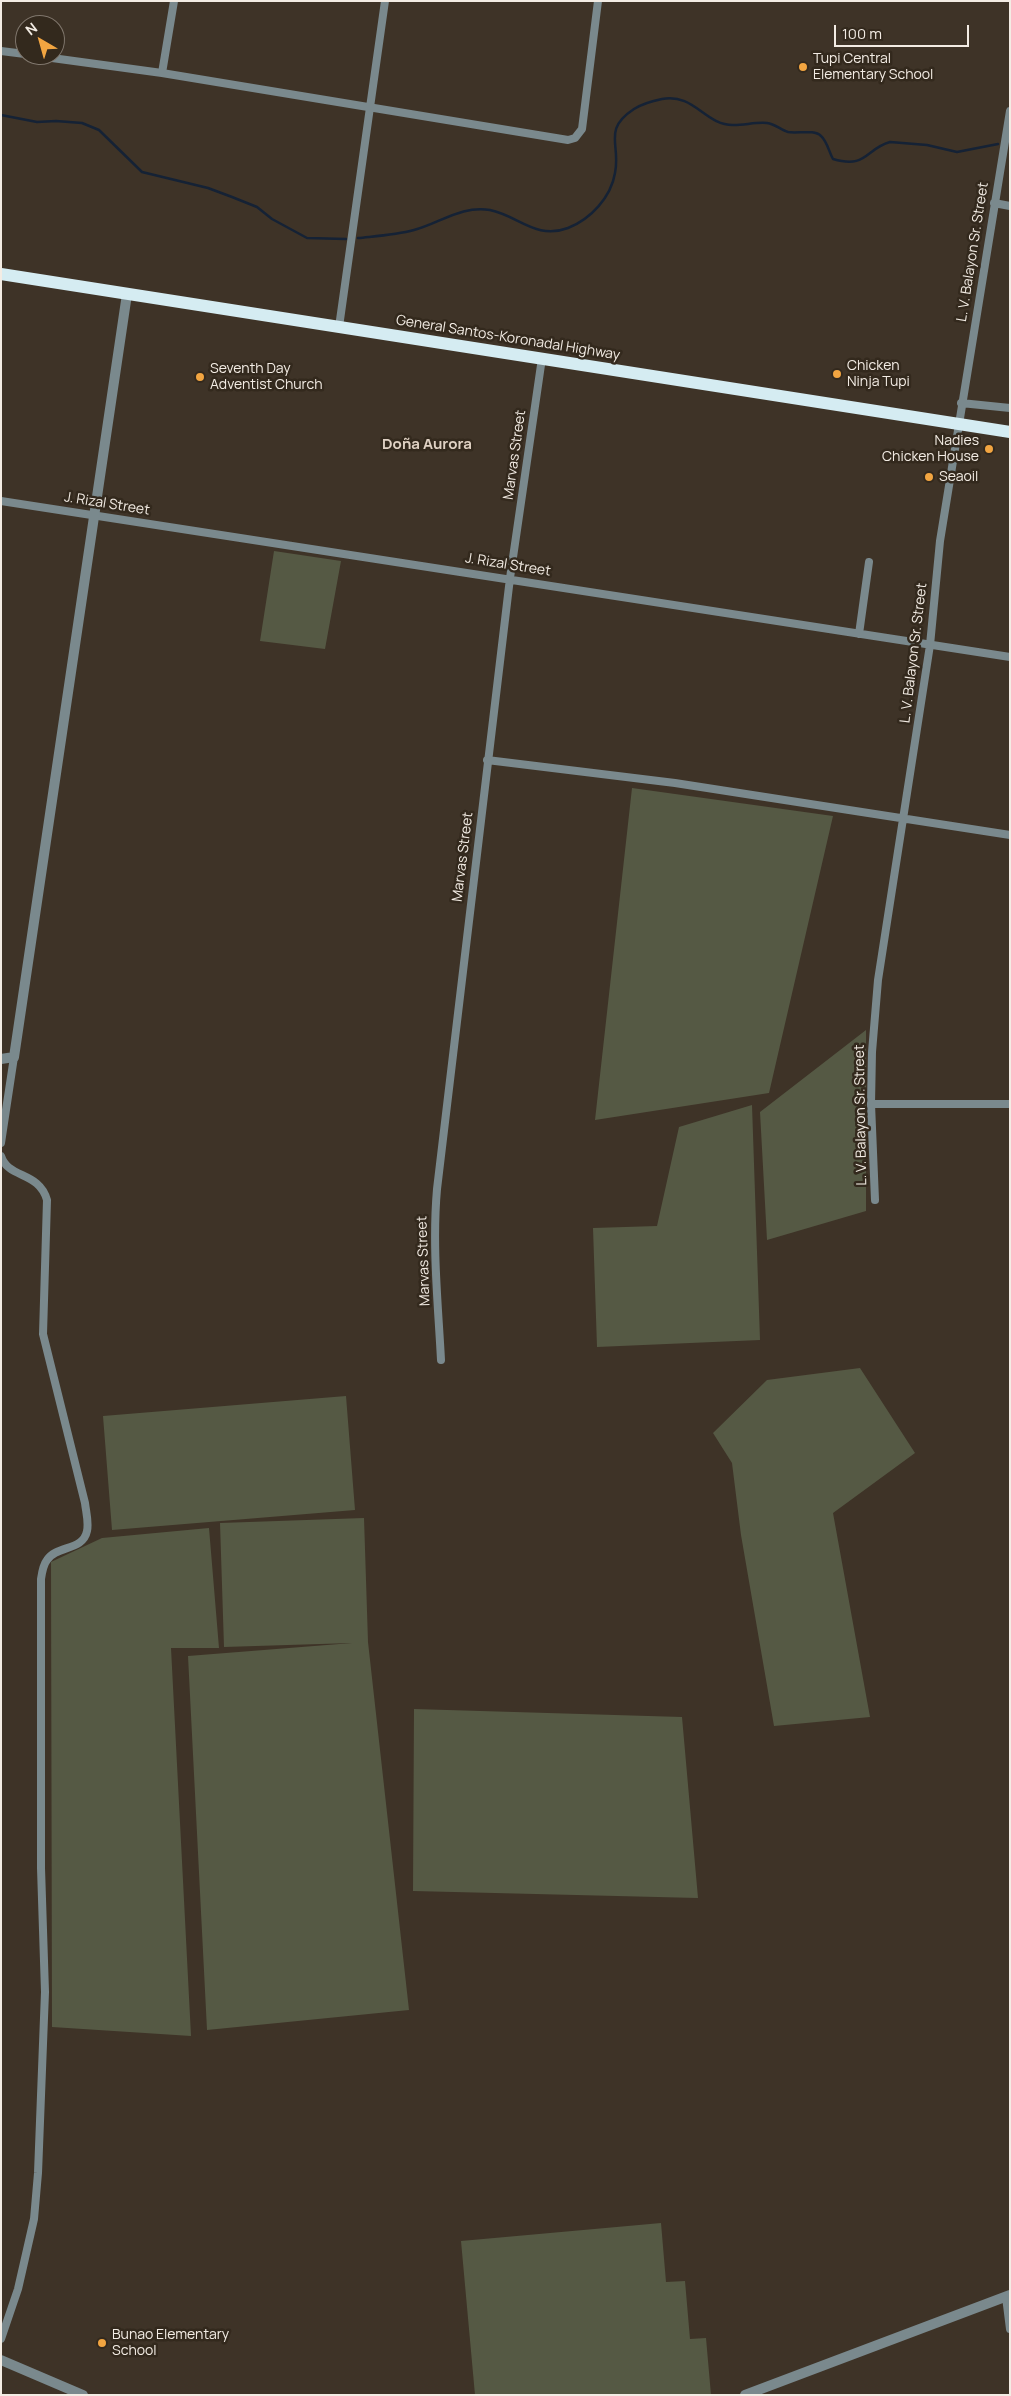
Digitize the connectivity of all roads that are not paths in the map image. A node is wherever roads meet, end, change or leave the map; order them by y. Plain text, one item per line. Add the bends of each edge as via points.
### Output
1 (174, 1) edge
2 (385, 1) edge
3 (598, 1) edge
4 (1, 51) edge
5 (15, 53) edge
6 (65, 60) edge
7 (162, 73) junction
8 (370, 107) junction
9 (1010, 111) edge
10 (994, 203) junction
11 (1010, 206) edge
12 (1, 274) edge
13 (127, 294) junction
14 (339, 327) junction
15 (542, 358) junction
16 (961, 403) junction
17 (1010, 408) edge
18 (958, 424) junction
19 (1010, 432) edge
20 (1, 501) edge
21 (94, 515) junction
22 (869, 562) dead end
23 (510, 578) junction
24 (859, 634) junction
25 (930, 645) junction
26 (1010, 657) edge
27 (488, 760) junction
28 (903, 820) junction
29 (1010, 835) edge
30 (14, 1057) junction
31 (1, 1058) edge
32 (871, 1104) junction
33 (1010, 1104) edge
34 (1, 1143) edge
35 (1, 1156) edge
36 (875, 1200) dead end
37 (441, 1360) dead end
38 (1008, 2296) edge
39 (1010, 2329) edge
40 (1, 2338) edge
41 (1, 2360) edge
42 (83, 2395) edge
43 (745, 2395) edge

1 - 7 street
2 - 8 street
3 - 8 street via 582,129 572,140
4 - 5 street
6 - 7 street
7 - 8 street
8 - 14 street
9 - 10 street, L. V. Balayon Sr. Street
10 - 11 street
10 - 16 street, L. V. Balayon Sr. Street
12 - 13 highway, General Santos-Koronadal Highway
13 - 14 highway, General Santos-Koronadal Highway
13 - 21 street
14 - 15 highway, General Santos-Koronadal Highway
15 - 18 highway, General Santos-Koronadal Highway
15 - 23 street, Marvas Street
16 - 17 street
16 - 18 street, L. V. Balayon Sr. Street
18 - 19 highway, General Santos-Koronadal Highway
18 - 25 street, L. V. Balayon Sr. Street via 940,541
20 - 21 street, J. Rizal Street
21 - 23 street, J. Rizal Street
21 - 30 street
22 - 24 street
23 - 24 street, J. Rizal Street
23 - 27 street, Marvas Street
24 - 25 street, J. Rizal Street
25 - 26 street, J. Rizal Street
25 - 28 street, L. V. Balayon Sr. Street
27 - 28 street via 675,783
27 - 37 street, Marvas Street via 434,1221
28 - 29 street
28 - 32 street, L. V. Balayon Sr. Street via 878,980
30 - 31 street
30 - 34 street
32 - 33 street
32 - 36 street, L. V. Balayon Sr. Street
35 - 40 street via 4,1164 35,1180 46,1200 42,1334 88,1524 87,1533 80,1542 46,1560 41,1578 41,1868 45,1992 38,2173 34,2219 18,2289
38 - 39 street
38 - 43 street
41 - 42 street

